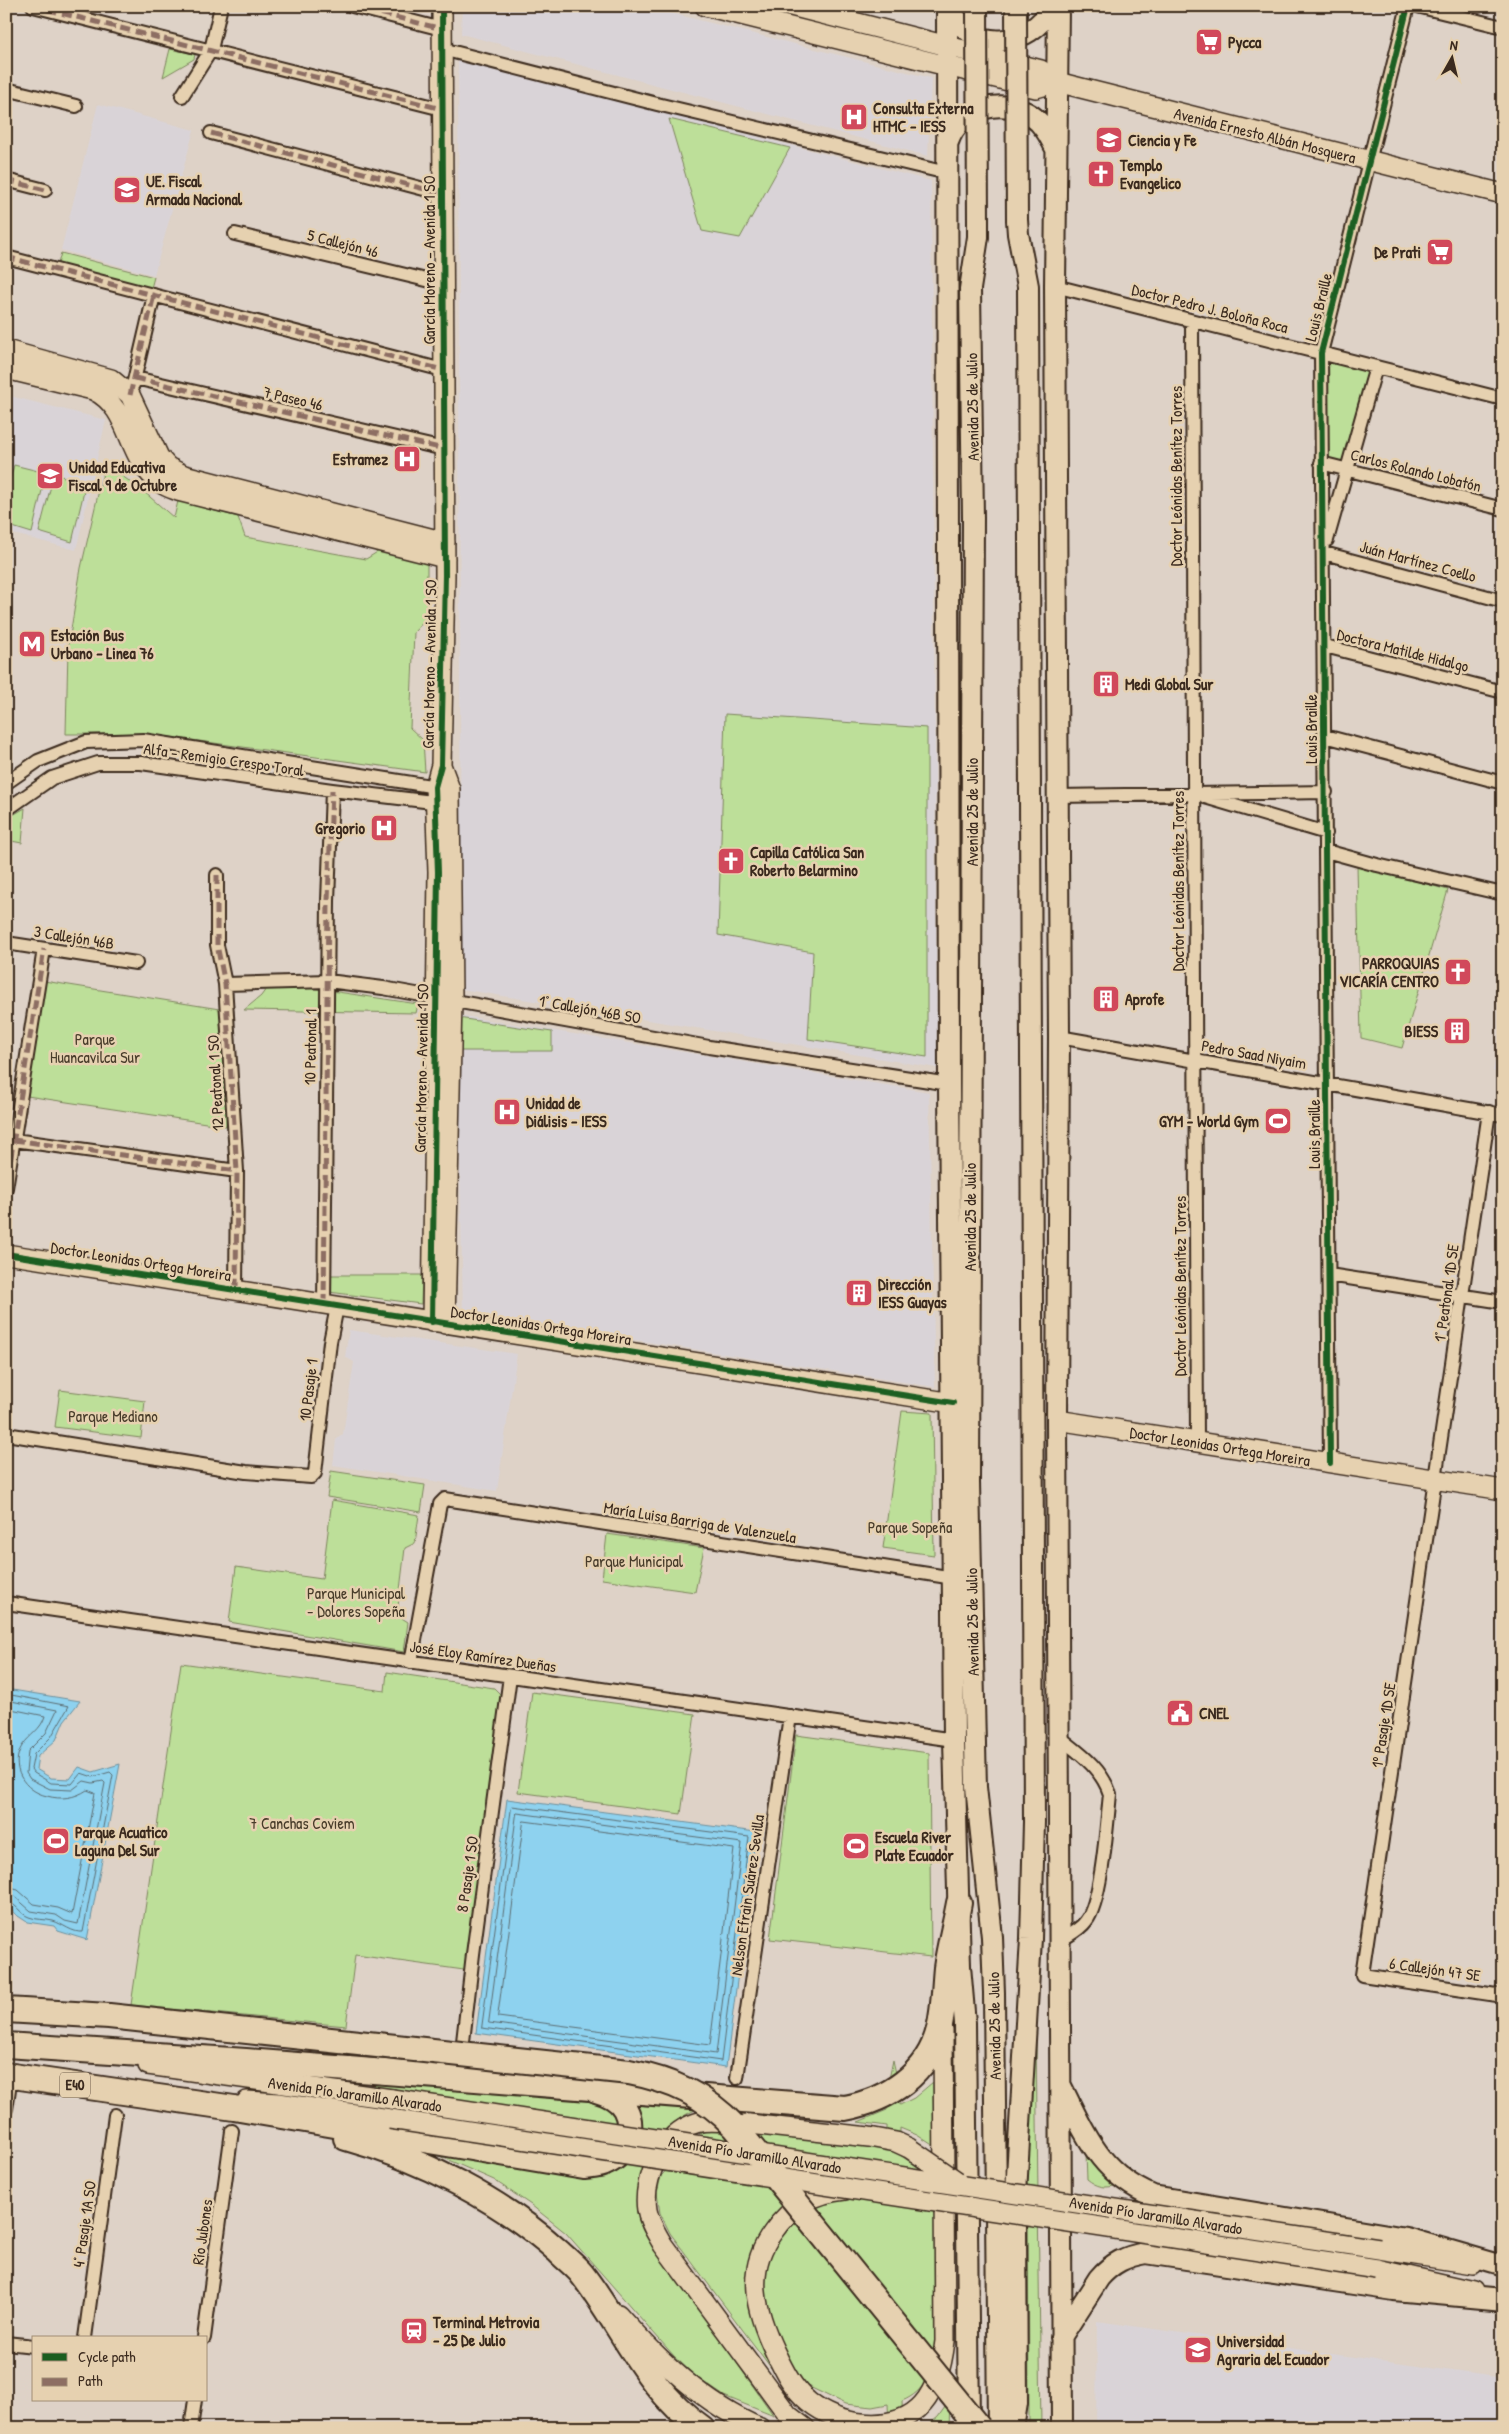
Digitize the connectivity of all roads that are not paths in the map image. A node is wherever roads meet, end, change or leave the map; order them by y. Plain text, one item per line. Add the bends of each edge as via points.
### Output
1 (33, 6) edge
2 (221, 6) edge
3 (352, 6) edge
4 (442, 6) edge
5 (705, 6) edge
6 (791, 6) edge
7 (948, 6) edge
8 (977, 6) edge
9 (1016, 6) edge
10 (1053, 6) edge
11 (1058, 6) edge
12 (1408, 6) edge
13 (1417, 6) edge
14 (1503, 28) edge
15 (442, 29) junction
16 (947, 47) junction
17 (442, 49) junction
18 (211, 50) junction
19 (947, 68) junction
20 (1057, 82) junction
21 (6, 89) edge
22 (182, 96) dead end
23 (76, 106) dead end
24 (442, 109) junction
25 (210, 133) dead end
26 (947, 144) junction
27 (1056, 149) junction
28 (1368, 161) junction
29 (947, 173) junction
30 (6, 180) edge
31 (45, 190) dead end
32 (443, 194) junction
33 (1503, 194) edge
34 (235, 234) dead end
35 (6, 257) edge
36 (443, 284) junction
37 (1055, 286) junction
38 (154, 295) junction
39 (1192, 320) junction
40 (6, 350) edge
41 (1321, 353) junction
42 (1376, 367) junction
43 (6, 369) edge
44 (443, 370) junction
45 (132, 386) junction
46 (1503, 399) edge
47 (444, 449) junction
48 (1321, 463) junction
49 (1346, 470) junction
50 (1057, 492) junction
51 (1503, 509) edge
52 (973, 518) junction
53 (444, 550) junction
54 (1324, 552) junction
55 (1030, 567) junction
56 (948, 576) junction
57 (1503, 601) edge
58 (1325, 646) junction
59 (1503, 692) edge
60 (1325, 736) junction
61 (6, 783) edge
62 (1503, 783) edge
63 (332, 790) junction
64 (1326, 792) junction
65 (1194, 793) junction
66 (443, 796) junction
67 (1058, 796) junction
68 (6, 810) edge
69 (1326, 832) junction
70 (1326, 851) junction
71 (217, 875) dead end
72 (1032, 893) junction
73 (1503, 894) edge
74 (948, 935) junction
75 (6, 943) edge
76 (44, 948) junction
77 (136, 963) dead end
78 (328, 982) junction
79 (225, 984) junction
80 (1059, 998) junction
81 (444, 999) junction
82 (1059, 1037) junction
83 (971, 1044) junction
84 (1195, 1060) junction
85 (949, 1084) junction
86 (1328, 1084) junction
87 (1489, 1112) junction
88 (1503, 1115) edge
89 (14, 1140) junction
90 (236, 1171) junction
91 (6, 1188) edge
92 (1056, 1221) junction
93 (6, 1254) edge
94 (1329, 1275) junction
95 (236, 1290) junction
96 (1031, 1290) junction
97 (1462, 1296) junction
98 (1503, 1302) edge
99 (330, 1306) junction
100 (438, 1323) junction
101 (953, 1403) junction
102 (1057, 1420) junction
103 (6, 1434) edge
104 (1197, 1442) junction
105 (1330, 1463) junction
106 (1435, 1479) junction
107 (1503, 1490) edge
108 (954, 1578) junction
109 (6, 1603) edge
110 (411, 1662) junction
111 (510, 1676) junction
112 (790, 1716) junction
113 (1058, 1736) junction
114 (954, 1740) junction
115 (976, 1787) junction
116 (1034, 1822) junction
117 (959, 1903) junction
118 (1058, 1942) junction
119 (1362, 1975) joint
120 (1503, 1996) edge
121 (943, 2004) junction
122 (6, 2010) edge
123 (6, 2045) edge
124 (9, 2076) edge
125 (459, 2077) junction
126 (737, 2078) dead end
127 (1060, 2083) junction
128 (587, 2087) junction
129 (138, 2094) junction
130 (6, 2109) edge
131 (115, 2115) dead end
132 (233, 2120) junction
133 (972, 2187) junction
134 (860, 2189) junction
135 (1014, 2228) joint
136 (1503, 2267) edge
137 (581, 2272) junction
138 (1503, 2298) edge
139 (85, 2336) edge
140 (204, 2336) edge
141 (1061, 2337) junction
142 (6, 2343) edge
143 (32, 2346) edge
144 (195, 2402) edge
145 (694, 2423) edge
146 (191, 2428) edge
147 (760, 2428) edge
148 (805, 2428) edge
149 (969, 2428) edge
150 (979, 2428) edge
151 (998, 2428) edge
152 (1011, 2428) edge
153 (1062, 2428) edge

1 - 18 street
2 - 18 street
3 - 15 street
4 - 15 street, García Moreno - Avenida 1 SO
5 - 19 street, Avenida Ernesto Albán Mosquera
6 - 16 street, Avenida Ernesto Albán Mosquera
7 - 10 main road via 970,32 994,40 1020,37 1032,31 1042,23
7 - 16 main road, Avenida 25 de Julio
8 - 52 main road, Avenida 25 de Julio, bridge via 978,237 970,289
9 - 55 main road, Avenida 25 de Julio, bridge via 1017,220 1028,286
11 - 20 main road
12 - 28 street, Louis Braille
13 - 14 street
15 - 17 street, García Moreno - Avenida 1 SO
16 - 19 main road, Avenida 25 de Julio
16 - 20 street, Avenida Ernesto Albán Mosquera via 1041,70
17 - 24 street, García Moreno - Avenida 1 SO
17 - 29 street
18 - 22 street
18 - 24 street
19 - 20 street, Avenida Ernesto Albán Mosquera via 1036,88
19 - 26 main road, Avenida 25 de Julio
20 - 27 main road
20 - 28 street, Avenida Ernesto Albán Mosquera
21 - 23 street
24 - 32 street, García Moreno - Avenida 1 SO
25 - 32 street
26 - 27 main road via 951,132 970,114 1008,106 1032,116 1042,125
26 - 29 main road, Avenida 25 de Julio
27 - 37 main road
28 - 33 street, Avenida Ernesto Albán Mosquera
28 - 41 street, Louis Braille
29 - 56 main road, Avenida 25 de Julio
30 - 31 street
32 - 36 street, García Moreno - Avenida 1 SO
34 - 36 street, 5 Callejón 46
35 - 38 street
36 - 44 street, García Moreno - Avenida 1 SO
37 - 39 street, Doctor Pedro J. Boloña Roca
37 - 50 main road
38 - 44 street
38 - 45 street
39 - 41 street, Doctor Pedro J. Boloña Roca
39 - 65 street, Doctor Leónidas Benítez Torres
40 - 45 street via 100,374
41 - 42 street, Doctor Pedro J. Boloña Roca
41 - 48 street, Louis Braille
42 - 46 street, Doctor Pedro J. Boloña Roca
42 - 49 street, Louis Braille
43 - 53 street via 103,395 120,413 146,469 160,483 178,491
44 - 47 street, García Moreno - Avenida 1 SO
45 - 47 street, 7 Paseo 46
45 - 53 street via 159,457 168,467 184,475
47 - 53 street, García Moreno - Avenida 1 SO
48 - 49 street, Carlos Rolando Lobatón
48 - 54 street, Louis Braille
49 - 51 street, Carlos Rolando Lobatón
49 - 54 street, Louis Braille
50 - 55 main road
50 - 67 main road
52 - 56 main road
52 - 83 main road, Avenida 25 de Julio
53 - 66 street, García Moreno - Avenida 1 SO
54 - 57 street, Juán Martínez Coello
54 - 58 street, Louis Braille
55 - 72 main road, Avenida 25 de Julio
56 - 74 main road, Avenida 25 de Julio
58 - 59 street, Doctora Matilde Hidalgo
58 - 60 street, Louis Braille
60 - 62 street
60 - 64 street, Louis Braille
61 - 66 street, Alfa - Remigio Crespo Toral via 38,761 86,742 143,740
63 - 66 street, Alfa - Remigio Crespo Toral
63 - 68 street, Alfa - Remigio Crespo Toral via 141,763 98,763 52,778
63 - 78 street, 10 Peatonal 1
64 - 65 street
64 - 69 street, Louis Braille
65 - 67 street
65 - 69 street
65 - 84 street, Doctor Leónidas Benítez Torres
66 - 81 street, García Moreno - Avenida 1 SO
67 - 80 main road
69 - 70 street, Louis Braille
70 - 73 street
70 - 86 street, Louis Braille
71 - 79 street, 12 Peatonal 1 SO via 217,945
72 - 80 main road
72 - 96 main road, Avenida 25 de Julio
74 - 83 main road
74 - 85 main road, Avenida 25 de Julio
75 - 76 street, 3 Callejón 46B
76 - 77 street, 3 Callejón 46B
76 - 89 street
78 - 79 street, 1° Callejón 46B SO
78 - 81 street, 1° Callejón 46B SO
78 - 99 street, 10 Peatonal 1
79 - 90 street, 12 Peatonal 1 SO
80 - 82 main road
81 - 85 street, 1° Callejón 46B SO via 709,1047
81 - 100 street, García Moreno - Avenida 1 SO
82 - 84 street, Pedro Saad Niyaim
82 - 92 main road
83 - 115 main road, Avenida 25 de Julio via 969,1483
84 - 86 street, Pedro Saad Niyaim
84 - 104 street, Doctor Leónidas Benítez Torres
85 - 101 main road, Avenida 25 de Julio
86 - 87 street, Pedro Saad Niyaim
86 - 94 street, Louis Braille
87 - 88 street, Pedro Saad Niyaim
87 - 97 street, 1° Peatonal 1D SE
89 - 90 street
89 - 91 street
90 - 95 street, 12 Peatonal 1 SO
92 - 96 main road
92 - 102 main road
93 - 95 street, Doctor Leonidas Ortega Moreira
94 - 97 street
94 - 105 street, Louis Braille
95 - 99 street, Doctor Leonidas Ortega Moreira
96 - 116 main road, Avenida 25 de Julio
97 - 98 street
97 - 106 street, 1° Peatonal 1D SE
99 - 100 street, Doctor Leonidas Ortega Moreira
99 - 103 street, 10 Pasaje 1 via 330,1342 313,1476 308,1478 246,1472
100 - 101 street, Doctor Leonidas Ortega Moreira
101 - 108 main road, Avenida 25 de Julio
102 - 104 street, Doctor Leonidas Ortega Moreira
102 - 113 main road
104 - 105 street, Doctor Leonidas Ortega Moreira
105 - 106 street, Doctor Leonidas Ortega Moreira
106 - 107 street, Doctor Leonidas Ortega Moreira
106 - 119 street, 1º Pasaje 1D SE
108 - 110 street, María Luisa Barriga de Valenzuela via 445,1499 441,1501
108 - 114 main road, Avenida 25 de Julio
109 - 110 street, José Eloy Ramírez Dueñas
110 - 111 street, José Eloy Ramírez Dueñas
111 - 112 street, José Eloy Ramírez Dueñas
111 - 125 street, 8 Pasaje 1 SO
112 - 114 street, José Eloy Ramírez Dueñas
112 - 126 street, Nelson Efraìn Suárez Sevilla
113 - 118 main road
113 - 118 street via 1093,1764 1110,1794 1097,1891 1090,1914 1083,1925
114 - 117 main road, Avenida 25 de Julio
115 - 117 main road
115 - 151 main road, Avenida 25 de Julio via 994,1984
116 - 118 main road
116 - 135 main road, Avenida 25 de Julio via 1031,1939
117 - 121 highway
117 - 149 main road, Avenida 25 de Julio via 965,2023
118 - 127 main road
119 - 120 street, 6 Callejón 47 SE
121 - 128 highway via 939,2030 927,2058 892,2092 860,2105 822,2107
121 - 134 street, bridge via 942,2360 932,2393 922,2406 900,2421 888,2423 873,2424 840,2418 817,2407 799,2392 780,2364 764,2329 755,2294 755,2276 764,2243 784,2217 816,2195
122 - 150 highway, bridge via 109,2016 629,2072 666,2080 693,2092 736,2127
123 - 125 highway
123 - 133 street, Avenida Pío Jaramillo Alvarado, bridge via 392,2099
124 - 129 highway, E40
124 - 130 street
125 - 128 highway
127 - 136 main road via 1091,2144 1105,2163 1123,2180 1153,2196 1406,2238
127 - 141 main road
128 - 132 highway via 617,2100 624,2108 628,2127 627,2140 616,2156 608,2162 584,2167
129 - 132 highway
129 - 134 street, Avenida Pío Jaramillo Alvarado, bridge via 278,2103
131 - 139 street, 4° Pasaje 1A SO
132 - 137 highway via 352,2140 424,2168 468,2189 523,2222
132 - 140 street, Río Jubones
133 - 136 street, Avenida Pío Jaramillo Alvarado, bridge
133 - 148 street, bridge via 951,2179 909,2148 870,2137 749,2124 696,2123 675,2135 662,2152 650,2176 647,2192 647,2211 654,2230 788,2415
134 - 138 street, Avenida Pío Jaramillo Alvarado, bridge via 1377,2270
135 - 152 highway via 1015,2403
137 - 145 highway via 647,2374
137 - 147 street via 682,2380 722,2410
138 - 141 main road via 1394,2290 1146,2253 1125,2258 1106,2270
141 - 153 main road
142 - 143 street
144 - 146 street

